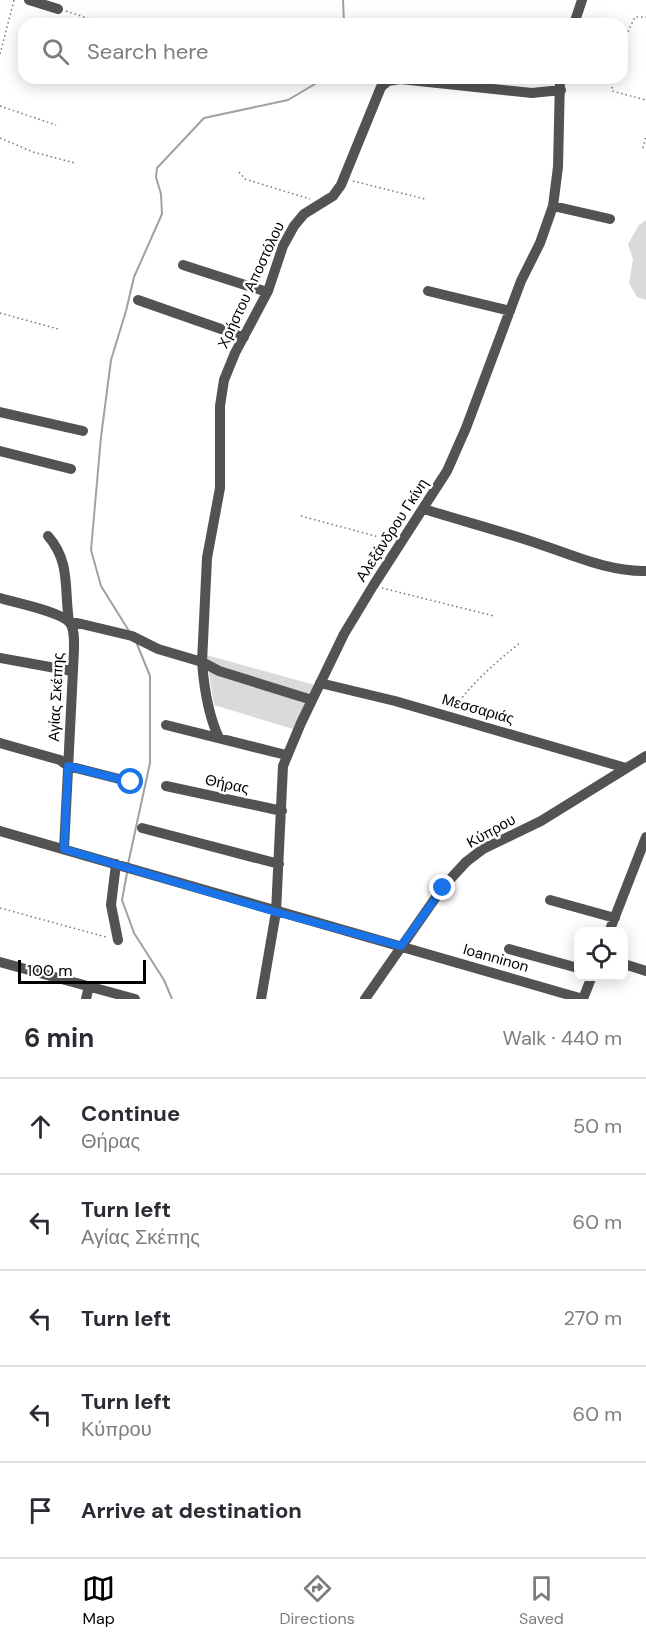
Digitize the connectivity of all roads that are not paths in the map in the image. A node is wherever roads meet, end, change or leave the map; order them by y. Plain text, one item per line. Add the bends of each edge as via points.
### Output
1 (29, 0) edge
2 (582, 0) edge
3 (58, 9) road end
4 (576, 18) edge
5 (384, 84) edge
6 (447, 84) edge
7 (560, 84) edge
8 (561, 90) junction
9 (553, 206) junction
10 (610, 219) dead end
11 (183, 265) dead end
12 (428, 291) dead end
13 (267, 292) junction
14 (138, 300) dead end
15 (510, 311) junction
16 (244, 337) junction
17 (0, 412) edge
18 (83, 431) dead end
19 (0, 451) edge
20 (71, 469) dead end
21 (424, 509) junction
22 (48, 536) dead end
23 (646, 571) edge
24 (0, 598) edge
25 (69, 621) junction
26 (0, 658) edge
27 (202, 662) junction
28 (72, 670) junction
29 (320, 683) junction
30 (312, 700) junction
31 (166, 725) dead end
32 (219, 738) junction
33 (0, 743) edge
34 (286, 755) junction
35 (646, 756) edge
36 (68, 766) junction
37 (626, 768) junction
38 (131, 782) dead end
39 (166, 786) dead end
40 (282, 812) junction
41 (142, 828) dead end
42 (0, 831) edge
43 (646, 837) edge
44 (64, 849) junction
45 (118, 864) junction
46 (279, 864) junction
47 (550, 900) dead end
48 (276, 912) junction
49 (615, 918) junction
50 (611, 927) edge
51 (118, 940) road end
52 (401, 946) junction
53 (509, 949) dead end
54 (0, 963) edge
55 (628, 965) edge
56 (574, 967) edge
57 (646, 971) edge
58 (590, 981) edge
59 (89, 986) junction
60 (86, 999) edge
61 (135, 999) edge
62 (261, 999) edge
63 (365, 999) edge
64 (583, 999) edge

1 - 3 street
2 - 4 street
5 - 13 street, Χρήστου Αποστόλου via 344,179 333,196 304,214 294,226
6 - 8 street, Χρήστου Αποστόλου via 532,93
7 - 8 street, Αλεξάνδρου Γκίνη
8 - 9 street, Αλεξάνδρου Γκίνη
9 - 10 street
9 - 15 street, Αλεξάνδρου Γκίνη
11 - 13 street
12 - 15 street
13 - 16 street, Χρήστου Αποστόλου
14 - 16 street
15 - 21 street, Αλεξάνδρου Γκίνη via 466,428
16 - 27 street, Χρήστου Αποστόλου via 224,380 220,406 220,488 207,558
17 - 18 street
19 - 20 street
21 - 23 street via 564,554 631,571
21 - 29 street, Αλεξάνδρου Γκίνη via 344,634
22 - 25 street, Αγίας Σκέπης via 58,547 63,562
24 - 25 street
25 - 27 street via 132,636 158,649
25 - 28 street, Αγίας Σκέπης via 74,650
26 - 28 street
27 - 30 street
27 - 32 street, Χρήστου Αποστόλου via 212,724
28 - 36 street, Αγίας Σκέπης
29 - 30 street, Αλεξάνδρου Γκίνη
29 - 37 street, Μεσσαριάς
30 - 34 street, Αλεξάνδρου Γκίνη
31 - 32 street
32 - 34 street
33 - 36 street via 60,760
34 - 40 street, Αλεξάνδρου Γκίνη
35 - 37 street, Κύπρου
36 - 38 street
36 - 44 street, Αγίας Σκέπης
37 - 52 street, Κύπρου via 466,862
39 - 40 street, Θήρας
40 - 46 street, Αλεξάνδρου Γκίνη
41 - 46 street
42 - 44 street, Ioanninon
43 - 49 street
44 - 45 street, Ioanninon
45 - 48 street, Ioanninon
45 - 51 street via 111,905
46 - 48 street, Αλεξάνδρου Γκίνη
47 - 49 street
48 - 52 street, Ioanninon
48 - 62 street, Αλεξάνδρου Γκίνη
49 - 50 street
52 - 63 street, Κύπρου
52 - 64 street, Ioanninon
53 - 56 street
54 - 59 street
55 - 57 street
58 - 64 street
59 - 60 street
59 - 61 street

